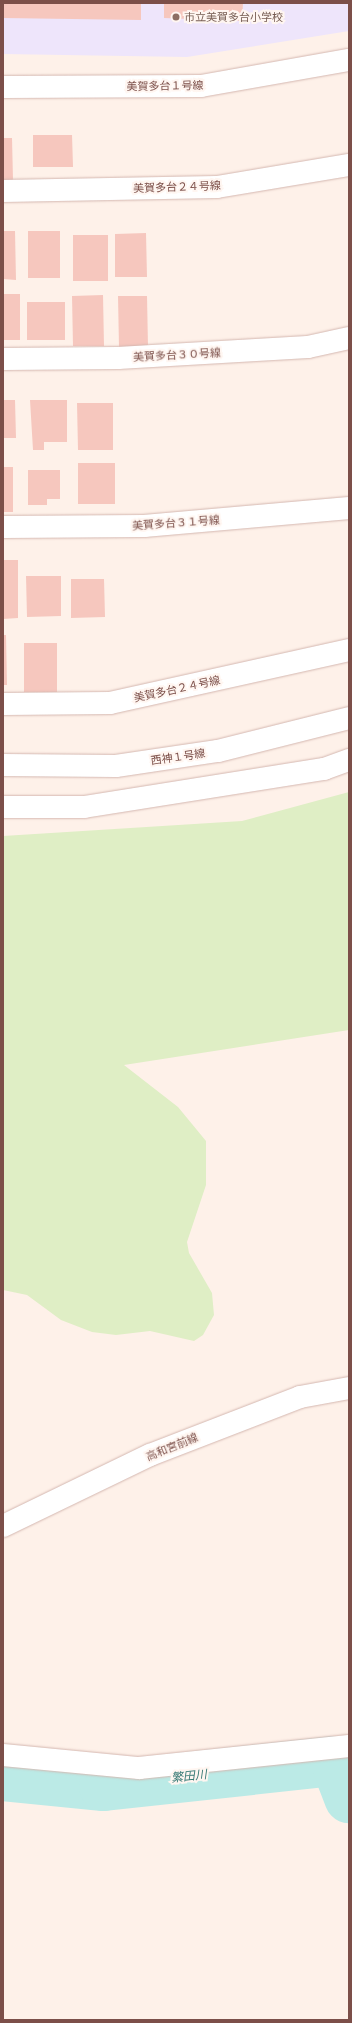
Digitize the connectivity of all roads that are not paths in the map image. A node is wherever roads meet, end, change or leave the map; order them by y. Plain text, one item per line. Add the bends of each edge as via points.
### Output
1 (349, 60) edge
2 (3, 87) edge
3 (349, 165) edge
4 (3, 191) edge
5 (349, 338) edge
6 (3, 359) edge
7 (349, 508) edge
8 (3, 527) edge
9 (349, 650) edge
10 (3, 704) edge
11 (349, 718) edge
12 (349, 760) edge
13 (3, 764) edge
14 (3, 807) edge
15 (349, 1388) edge
16 (3, 1526) edge
17 (349, 1746) edge
18 (3, 1755) edge

1 - 2 street, 美賀多台１号線 via 201,86
3 - 4 street, 美賀多台２４号線 via 217,186
5 - 6 street, 美賀多台３０号線 via 292,348 118,358
7 - 8 street, 美賀多台３１号線 via 144,526
9 - 10 street, 美賀多台２４号線 via 110,703
11 - 13 street, 西神１号線 via 218,751 116,766
12 - 14 street via 324,769 84,808
15 - 16 street, 高和宮前線 via 300,1397 150,1455
17 - 18 street via 139,1768

